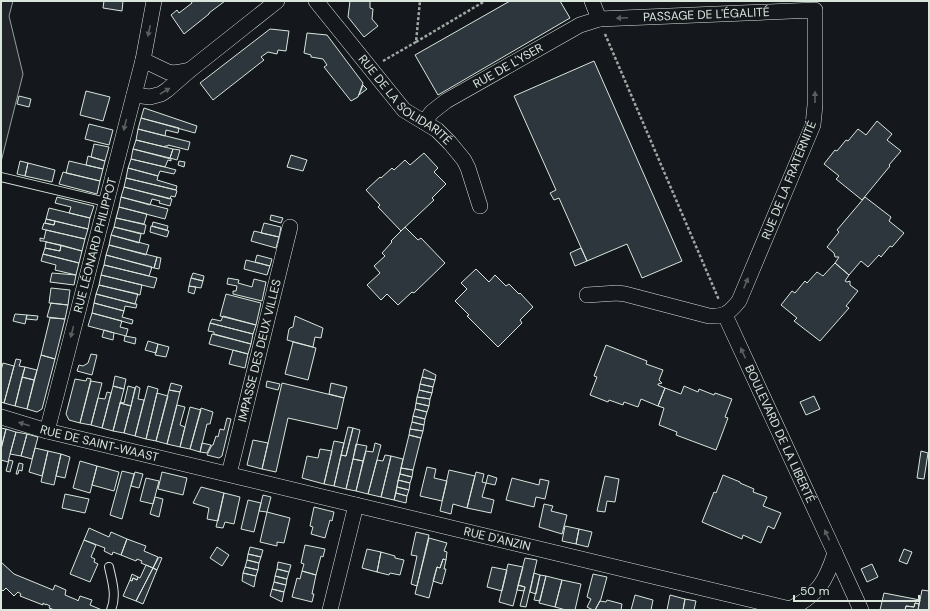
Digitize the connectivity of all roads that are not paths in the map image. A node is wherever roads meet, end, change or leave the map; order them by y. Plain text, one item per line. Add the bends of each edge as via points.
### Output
1 (154, 1) edge
2 (277, 1) edge
3 (316, 1) edge
4 (592, 1) edge
5 (814, 10) joint
6 (599, 19) junction
7 (143, 60) junction
8 (190, 70) junction
9 (134, 95) junction
10 (424, 122) junction
11 (1, 177) edge
12 (106, 202) junction
13 (480, 206) dead end
14 (290, 227) dead end
15 (587, 295) dead end
16 (725, 315) junction
17 (1, 417) edge
18 (47, 430) junction
19 (200, 467) joint
20 (229, 474) junction
21 (356, 506) junction
22 (835, 553) junction
23 (109, 567) dead end
24 (111, 610) edge
25 (330, 610) edge
26 (792, 610) edge
27 (861, 610) edge

1 -> 7 street, RUE LÉONARD PHILIPPOT
2 - 8 street
3 - 10 street, RUE DE LA SOLIDARITÉ via 404,110
4 - 6 street
5 -> 6 street, PASSAGE DE L'ÉGALITÉ
16 -> 5 street, RUE DE LA FRATERNITÉ via 739,301 813,125
6 - 10 street, RUE DE L'YSER via 580,25 446,101
7 - 8 street via 168,72
7 - 9 street, RUE LÉONARD PHILIPPOT
9 -> 8 street via 150,97 161,94
9 -> 12 street, RUE LÉONARD PHILIPPOT
10 - 13 street, RUE DE LA SOLIDARITÉ via 444,136 464,160
11 - 12 lane
12 -> 18 street, RUE LÉONARD PHILIPPOT
14 - 20 street, IMPASSE DES DEUX VILLES
15 - 16 street via 625,294 701,315
22 -> 16 street, BOULEVARD DE LA LIBERTÉ
18 -> 17 street, RUE DE SAINT-WAAST
18 - 19 street, RUE DE SAINT-WAAST
19 - 20 street, RUE D'ANZIN
20 - 21 street, RUE D'ANZIN
21 - 25 street
21 - 26 street, RUE D'ANZIN
22 - 26 street via 827,575 817,590
22 - 27 street, BOULEVARD DE LA LIBERTÉ
23 - 24 lane via 114,589

